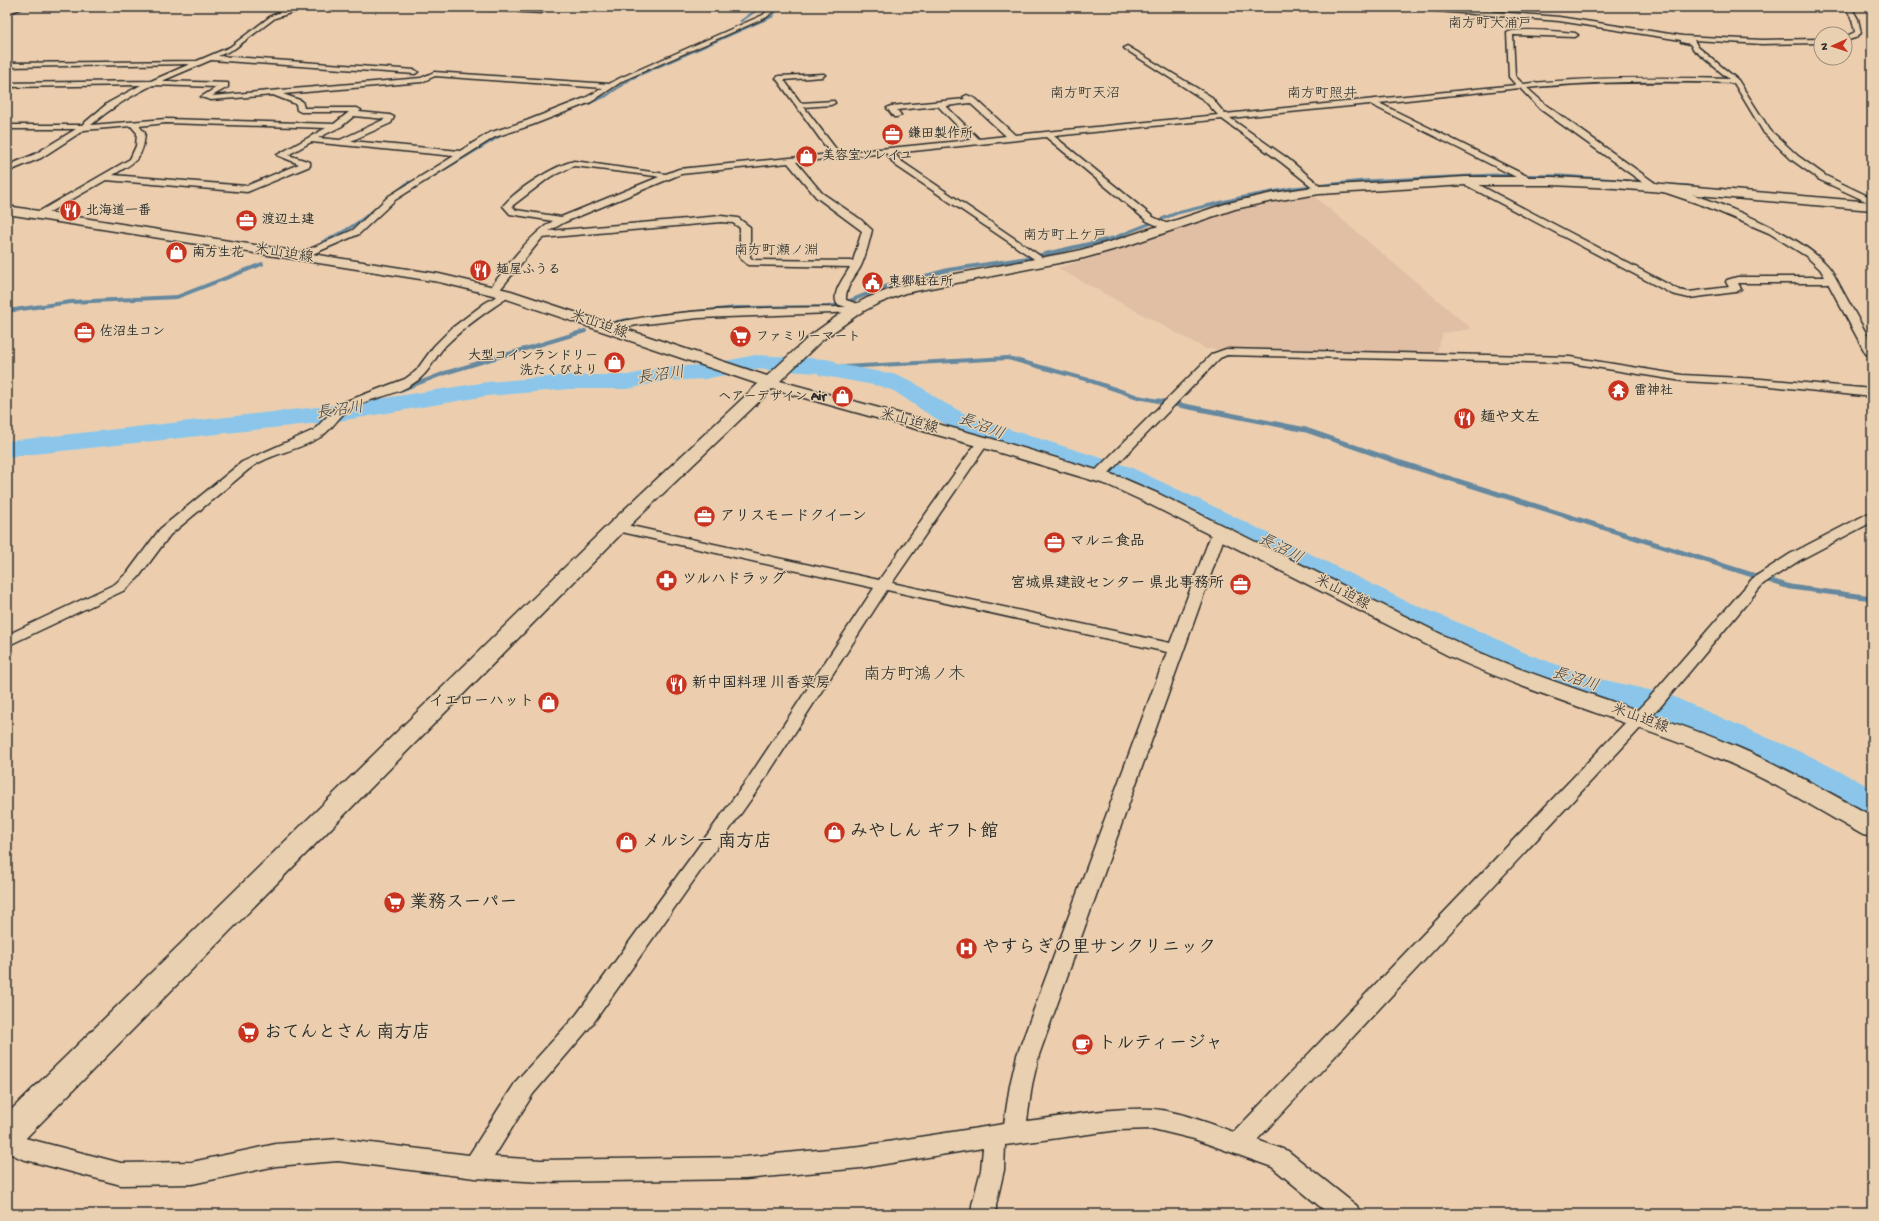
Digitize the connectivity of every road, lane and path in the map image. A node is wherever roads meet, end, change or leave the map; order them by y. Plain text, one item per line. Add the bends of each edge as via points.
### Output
1 (22, 7) edge
2 (306, 7) edge
3 (472, 7) edge
4 (774, 7) edge
5 (1413, 7) edge
6 (1848, 7) edge
7 (540, 11) dead end
8 (7, 12) edge
9 (1618, 29) junction
10 (1576, 34) dead end
11 (1853, 37) edge
12 (1813, 41) edge
13 (1692, 42) junction
14 (1762, 42) junction
15 (1127, 48) dead end
16 (211, 58) junction
17 (200, 62) junction
18 (7, 65) edge
19 (434, 74) junction
20 (822, 75) dead end
21 (1736, 81) junction
22 (152, 83) junction
23 (7, 85) edge
24 (610, 86) junction
25 (1520, 87) junction
26 (273, 92) junction
27 (1372, 102) junction
28 (831, 103) dead end
29 (940, 104) junction
30 (800, 105) junction
31 (352, 114) junction
32 (897, 115) dead end
33 (1224, 117) junction
34 (133, 124) junction
35 (335, 126) junction
36 (7, 127) edge
37 (85, 127) junction
38 (1048, 135) junction
39 (1013, 138) junction
40 (311, 140) junction
41 (342, 142) junction
42 (977, 142) junction
43 (888, 151) junction
44 (462, 154) junction
45 (837, 156) junction
46 (7, 160) edge
47 (28, 160) junction
48 (791, 161) junction
49 (7, 169) edge
50 (667, 177) junction
51 (1522, 177) junction
52 (105, 178) junction
53 (1465, 180) junction
54 (1316, 187) junction
55 (1668, 189) junction
56 (1872, 202) edge
57 (1872, 206) edge
58 (7, 210) edge
59 (41, 214) junction
60 (562, 220) junction
61 (1159, 223) junction
62 (539, 236) junction
63 (298, 256) junction
64 (1037, 258) junction
65 (857, 264) junction
66 (1831, 280) junction
67 (500, 292) junction
68 (850, 306) junction
69 (606, 328) junction
70 (1872, 354) edge
71 (771, 383) junction
72 (1872, 393) edge
73 (983, 442) junction
74 (1103, 471) junction
75 (1872, 517) edge
76 (617, 528) junction
77 (1219, 532) junction
78 (883, 585) junction
79 (7, 641) edge
80 (1176, 649) junction
81 (1638, 718) junction
82 (1872, 828) edge
83 (1003, 1134) junction
84 (7, 1136) edge
85 (7, 1141) edge
86 (1238, 1144) junction
87 (475, 1167) junction
88 (984, 1214) edge
89 (1348, 1214) edge

1 - 8 street
2 - 16 street via 273,17 240,43
3 - 7 street
4 - 24 street via 760,19
5 - 9 street via 1559,19
6 - 11 street via 1855,19 1858,33
9 - 13 street
9 - 14 street via 1683,38
10 - 25 street via 1510,33 1512,77
12 - 14 street
13 - 14 street
13 - 21 street via 1695,48
15 - 33 street via 1207,98
16 - 17 street
16 - 19 street
17 - 18 street
17 - 22 street
19 - 24 street
19 - 26 street via 422,80
20 - 30 street via 778,78
21 - 25 street via 1583,80
21 - 56 street via 1767,131 1795,158 1823,178
22 - 23 street
22 - 26 street via 225,86 205,97 211,98
22 - 37 street via 111,105
24 - 44 street via 576,105 492,135
25 - 27 street
25 - 55 street via 1652,185
26 - 31 street via 299,103 301,110 357,110
27 - 33 street
27 - 51 street
28 - 30 street
29 - 32 street via 891,108
29 - 39 street via 970,99
29 - 42 street
30 - 45 street
31 - 35 street
31 - 41 street via 390,118
33 - 38 street
33 - 54 street
34 - 35 street via 166,121
34 - 37 street
34 - 52 street via 141,132 140,146 133,160
35 - 40 street
36 - 37 street
37 - 47 street
38 - 39 street
38 - 61 street via 1116,193
39 - 42 street
40 - 41 street
40 - 52 street via 281,155 307,164 246,189
41 - 44 street
42 - 43 street
43 - 45 street
43 - 64 street via 904,168
44 - 63 street via 392,198 356,232
45 - 48 street
46 - 47 street
47 - 49 street
48 - 50 street via 679,172
48 - 65 street via 823,199 857,219 867,230
50 - 60 street
50 - 60 street via 566,165 507,206 512,212
51 - 53 street
51 - 55 street
52 - 59 street
53 - 54 street
53 - 66 street via 1676,292 1689,295 1736,289 1731,282 1737,280
54 - 61 street
55 - 57 street
55 - 66 street via 1765,228 1800,247 1813,256
58 - 59 street, 米山迫線
59 - 63 street, 米山迫線
60 - 62 street
61 - 64 street via 1096,250
62 - 65 street via 728,219 740,221 745,227 745,258 750,263
62 - 67 street
63 - 67 street, 米山迫線 via 439,278
64 - 68 street via 917,286
65 - 68 street via 840,299
66 - 70 street
67 - 69 street, 米山迫線
67 - 79 street via 490,304 442,343 426,368 416,378 398,387 360,399 337,413 329,425 318,433 294,446 248,464 165,532 130,580
68 - 69 street via 669,316
68 - 71 street
69 - 71 street, 米山迫線
71 - 73 street, 米山迫線
71 - 76 street
72 - 74 street via 1761,382 1682,378 1570,360 1226,352 1216,356
73 - 74 street, 米山迫線
73 - 78 street
74 - 77 street, 米山迫線
75 - 81 street via 1795,557 1761,578 1655,702
76 - 78 street
76 - 84 street
77 - 80 street
77 - 81 street, 米山迫線 via 1498,669
78 - 80 street
78 - 87 street via 753,784 584,1020 525,1087
80 - 83 street via 1110,824 1028,1055 1021,1085
81 - 82 street, 米山迫線 via 1777,775
81 - 86 street
83 - 86 street via 1119,1120 1153,1119
83 - 87 street via 861,1157 745,1168 542,1171
83 - 88 street via 995,1150
85 - 87 street via 22,1148 121,1174 192,1173 276,1155 338,1150
86 - 89 street via 1280,1159

